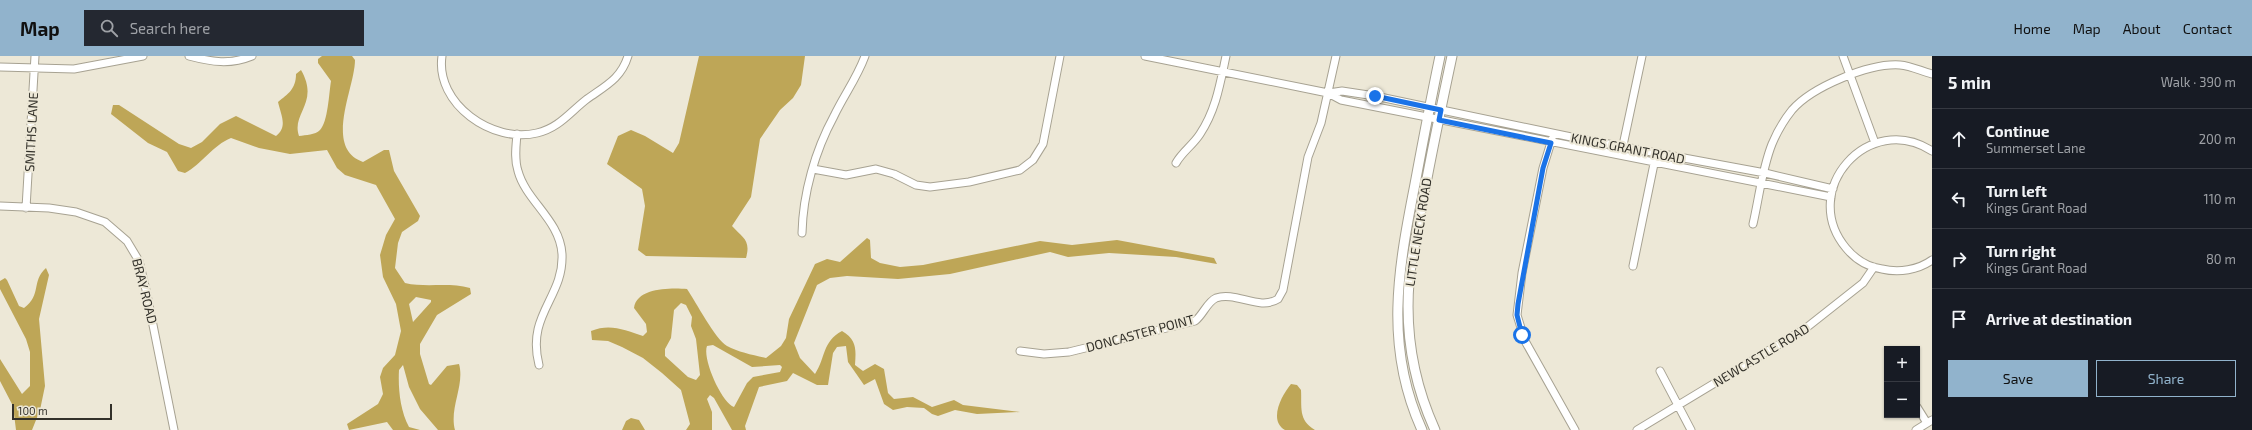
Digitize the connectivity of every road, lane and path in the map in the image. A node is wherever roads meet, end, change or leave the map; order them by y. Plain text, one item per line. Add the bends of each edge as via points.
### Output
1 (35, 56) edge
2 (143, 56) edge
3 (189, 56) edge
4 (252, 56) edge
5 (442, 56) edge
6 (628, 56) edge
7 (865, 56) edge
8 (1060, 56) edge
9 (1145, 56) edge
10 (1226, 56) edge
11 (1336, 56) edge
12 (1440, 56) edge
13 (1452, 56) edge
14 (1642, 56) edge
15 (1843, 56) edge
16 (0, 67) edge
17 (34, 69) junction
18 (1223, 71) junction
19 (1932, 74) edge
20 (1850, 76) junction
21 (1328, 93) junction
22 (1430, 108) junction
23 (1441, 110) junction
24 (1428, 118) junction
25 (1439, 120) junction
26 (1553, 133) junction
27 (517, 134) junction
28 (1551, 143) junction
29 (1875, 143) junction
30 (1623, 146) junction
31 (1932, 150) edge
32 (1656, 153) junction
33 (1620, 156) junction
34 (1176, 163) dead end
35 (1654, 163) junction
36 (813, 169) junction
37 (1765, 173) junction
38 (1763, 184) junction
39 (1833, 189) junction
40 (1831, 197) junction
41 (0, 206) edge
42 (26, 208) junction
43 (1753, 224) dead end
44 (802, 233) dead end
45 (1932, 260) edge
46 (1633, 266) dead end
47 (1874, 267) junction
48 (1020, 351) dead end
49 (539, 365) dead end
50 (1660, 371) dead end
51 (1678, 405) junction
52 (1920, 411) edge
53 (1929, 422) edge
54 (174, 430) edge
55 (1422, 430) edge
56 (1435, 430) edge
57 (1574, 430) edge
58 (1637, 430) edge
59 (1691, 430) edge
60 (1916, 430) edge

1 - 17 street, SMITHS LANE
2 - 17 street via 74,69
3 - 4 street via 222,63 240,61
5 - 27 street via 443,74 452,97 460,108 485,127
6 - 27 street via 616,78 569,116 546,130
7 - 36 street via 853,84 834,115
8 - 36 street via 1043,144 1033,160 1020,170 969,182 930,187 916,185 894,174 876,169 846,175
9 - 18 street, KINGS GRANT ROAD
10 - 18 street
11 - 21 street
12 - 22 street, LITTLE NECK ROAD
13 - 23 street, LITTLE NECK ROAD
14 - 30 street
15 - 20 street
16 - 17 street
17 - 42 street, SMITHS LANE
18 - 21 street, KINGS GRANT ROAD
18 - 34 street via 1217,98 1207,122
19 - 20 street via 1910,67 1891,65
20 - 29 street
20 - 37 street via 1825,86 1792,109 1772,145
21 - 22 street, KINGS GRANT ROAD via 1342,91
21 - 24 street, KINGS GRANT ROAD via 1341,100
21 - 48 street, DONCASTER POINT via 1321,123 1308,157 1284,290 1278,299 1264,303 1217,298 1210,302 1195,321 1069,352 1044,354
22 - 23 street, KINGS GRANT ROAD
22 - 24 street, LITTLE NECK ROAD
23 - 25 street, LITTLE NECK ROAD
23 - 26 street, KINGS GRANT ROAD
24 - 25 street, KINGS GRANT ROAD
24 - 55 street, LITTLE NECK ROAD via 1404,236 1397,301 1402,368
25 - 28 street, KINGS GRANT ROAD
25 - 56 street, LITTLE NECK ROAD via 1411,262 1408,304 1410,342 1416,374
26 - 28 street
26 - 30 street, KINGS GRANT ROAD
27 - 49 street via 518,171 554,227 562,254 560,278 542,314 536,334 536,355
28 - 33 street, KINGS GRANT ROAD
28 - 57 street via 1543,168 1522,273 1517,315 1525,341
29 - 31 street via 1898,140
29 - 39 street via 1849,160 1837,176
30 - 32 street, KINGS GRANT ROAD
30 - 33 street
32 - 35 street
32 - 37 street, KINGS GRANT ROAD
33 - 35 street, KINGS GRANT ROAD
35 - 38 street, KINGS GRANT ROAD
35 - 46 street
36 - 44 street via 803,214
37 - 38 street
37 - 39 street, KINGS GRANT ROAD
38 - 40 street, KINGS GRANT ROAD
38 - 43 street
39 - 40 street
40 - 47 street via 1832,218 1838,237 1858,259
41 - 42 street, BRAY ROAD
42 - 54 street, BRAY ROAD via 61,209 91,216 114,228 134,250 146,290
45 - 47 street via 1908,270 1888,271
47 - 51 street, NEWCASTLE ROAD via 1863,283 1828,312 1783,343
50 - 51 street
51 - 58 street, NEWCASTLE ROAD
51 - 59 street
52 - 53 street
53 - 60 street

